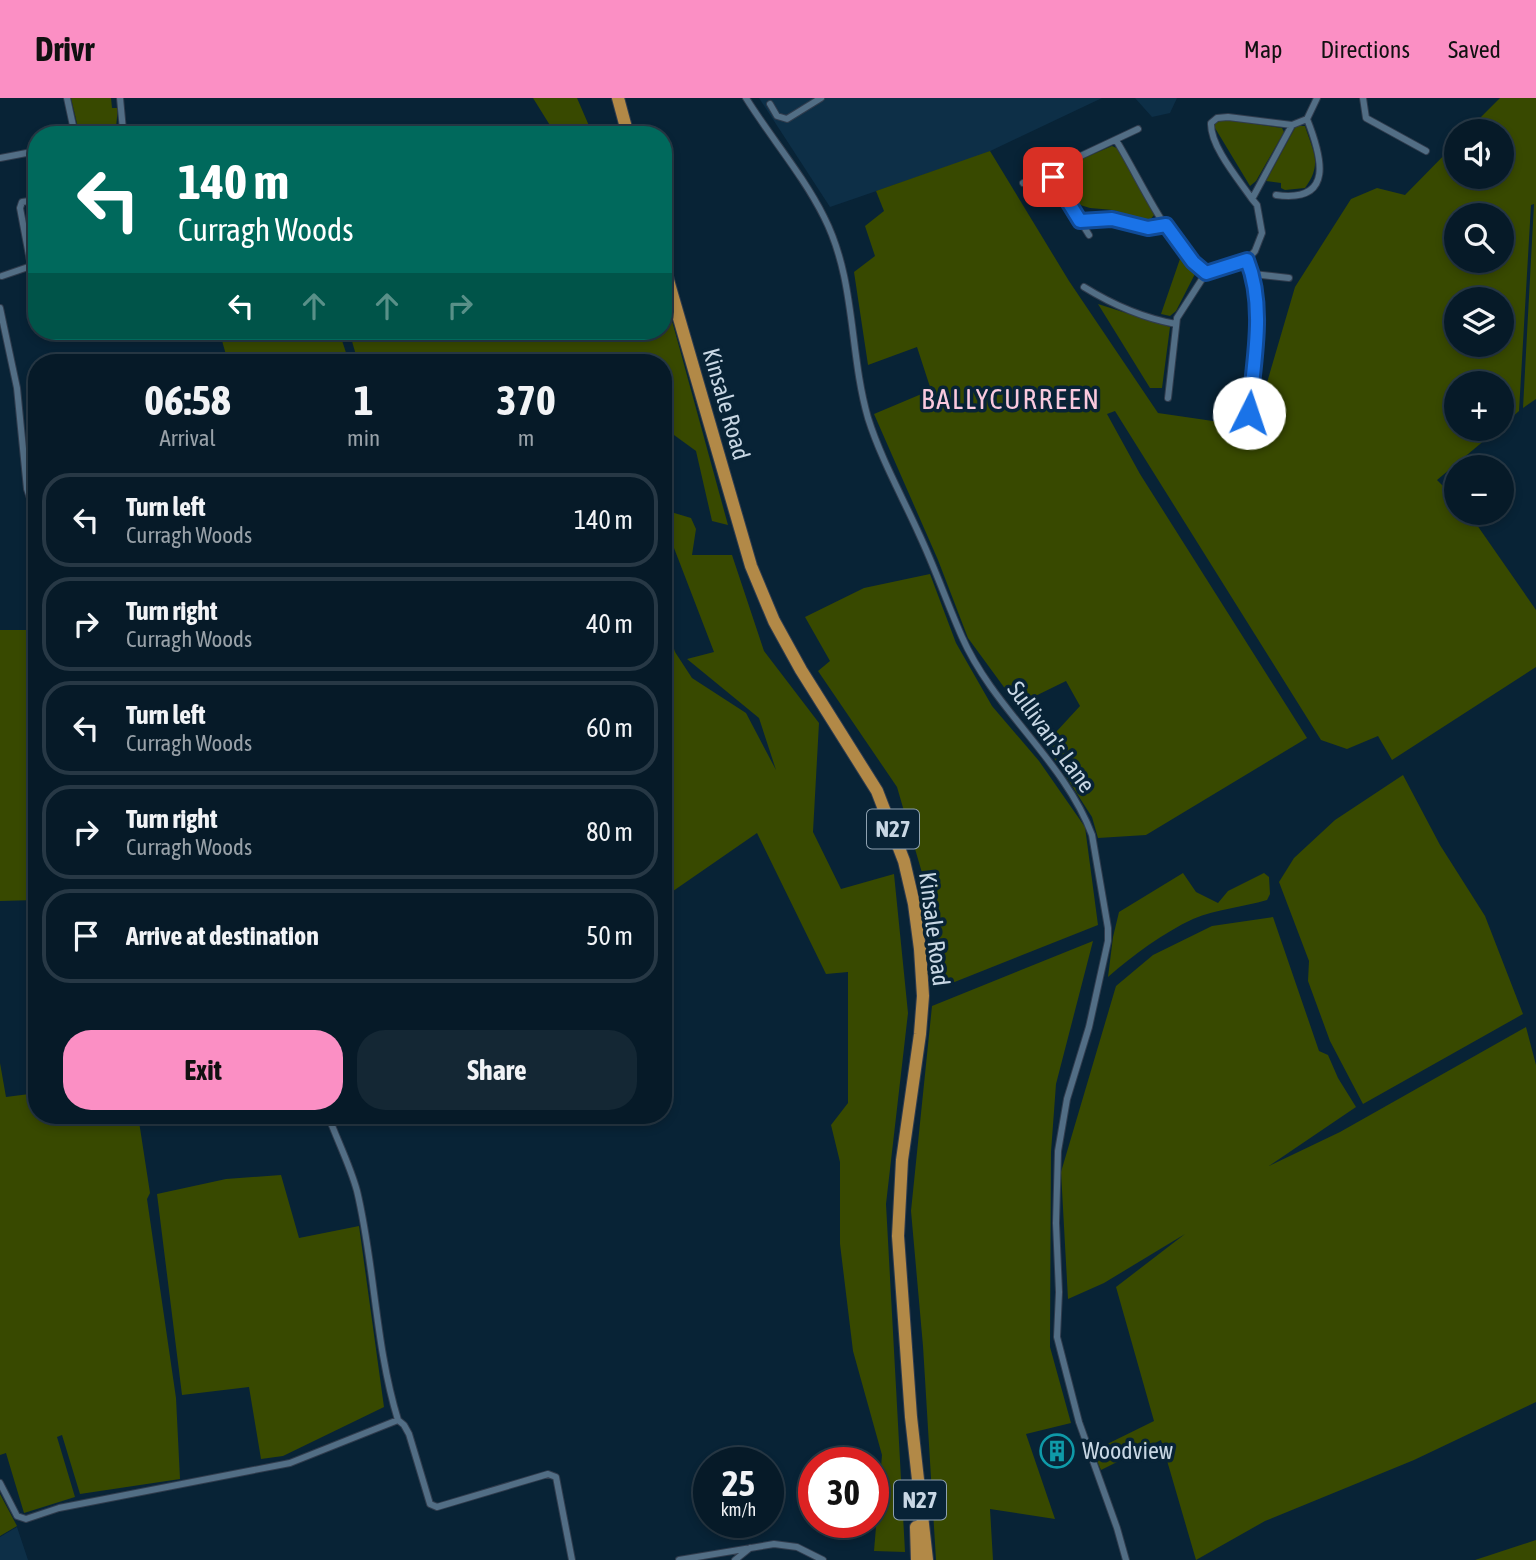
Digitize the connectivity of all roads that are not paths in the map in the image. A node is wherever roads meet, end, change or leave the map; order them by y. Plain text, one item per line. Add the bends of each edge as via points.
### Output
1 (67, 98) edge
2 (120, 98) edge
3 (618, 98) edge
4 (746, 98) edge
5 (821, 98) edge
6 (1317, 98) edge
7 (1363, 98) edge
8 (770, 104) dead end
9 (1307, 119) junction
10 (1292, 125) junction
11 (73, 126) edge
12 (123, 126) edge
13 (626, 126) edge
14 (1138, 129) dead end
15 (1116, 140) junction
16 (1426, 152) dead end
17 (28, 153) edge
18 (0, 158) edge
19 (1049, 171) junction
20 (1023, 183) dead end
21 (1276, 195) dead end
22 (1252, 199) junction
23 (28, 201) edge
24 (1080, 221) junction
25 (1166, 225) junction
26 (1089, 235) dead end
27 (28, 241) edge
28 (1247, 260) junction
29 (28, 267) edge
30 (1206, 273) junction
31 (1253, 274) junction
32 (2, 275) dead end
33 (1289, 278) dead end
34 (1084, 287) dead end
35 (672, 293) edge
36 (0, 308) edge
37 (1176, 324) junction
38 (1168, 398) dead end
39 (1249, 419) dead end
40 (28, 492) edge
41 (332, 1124) edge
42 (397, 1420) junction
43 (913, 1439) junction
44 (554, 1465) dead end
45 (552, 1476) junction
46 (0, 1483) edge
47 (752, 1547) junction
48 (572, 1560) edge
49 (679, 1560) edge
50 (735, 1560) edge
51 (823, 1560) edge
52 (917, 1560) edge
53 (928, 1560) edge
54 (1126, 1560) edge

1 - 11 street
2 - 12 street
3 - 13 highway
4 - 54 street, Sullivan's Lane via 807,188 834,241 851,307 869,419 963,640 997,697 1053,764 1092,835 1108,941 1058,1151 1057,1337 1079,1422
5 - 8 street via 787,119 777,116
6 - 9 street
7 - 16 street via 1366,118
9 - 10 street
9 - 21 street via 1321,169 1316,184 1303,195
10 - 22 street
10 - 22 street via 1228,117 1211,123 1218,146
14 - 15 street
15 - 19 street
15 - 25 street
17 - 18 street
19 - 20 street
19 - 24 street
22 - 28 street via 1262,233
23 - 27 street via 20,208
24 - 25 street via 1112,219 1148,228
24 - 26 street
25 - 30 street
28 - 30 street
28 - 31 street
29 - 32 street
30 - 37 street
31 - 33 street
31 - 39 street via 1257,308
34 - 37 street via 1108,302
35 - 43 highway, Kinsale Road / N27 via 751,566 801,670 877,791 905,861 912,893 922,996 902,1160 898,1236
36 - 40 street via 17,388
37 - 38 street
41 - 42 street via 356,1187 380,1344
42 - 45 street via 409,1434 430,1504 437,1507
42 - 46 street via 290,1463 59,1508 26,1519 17,1516
43 - 52 highway, Kinsale Road / N27
43 - 53 highway, Kinsale Road / N27
44 - 45 street
45 - 48 street via 559,1485
47 - 49 street
47 - 50 street
47 - 51 street via 791,1545

